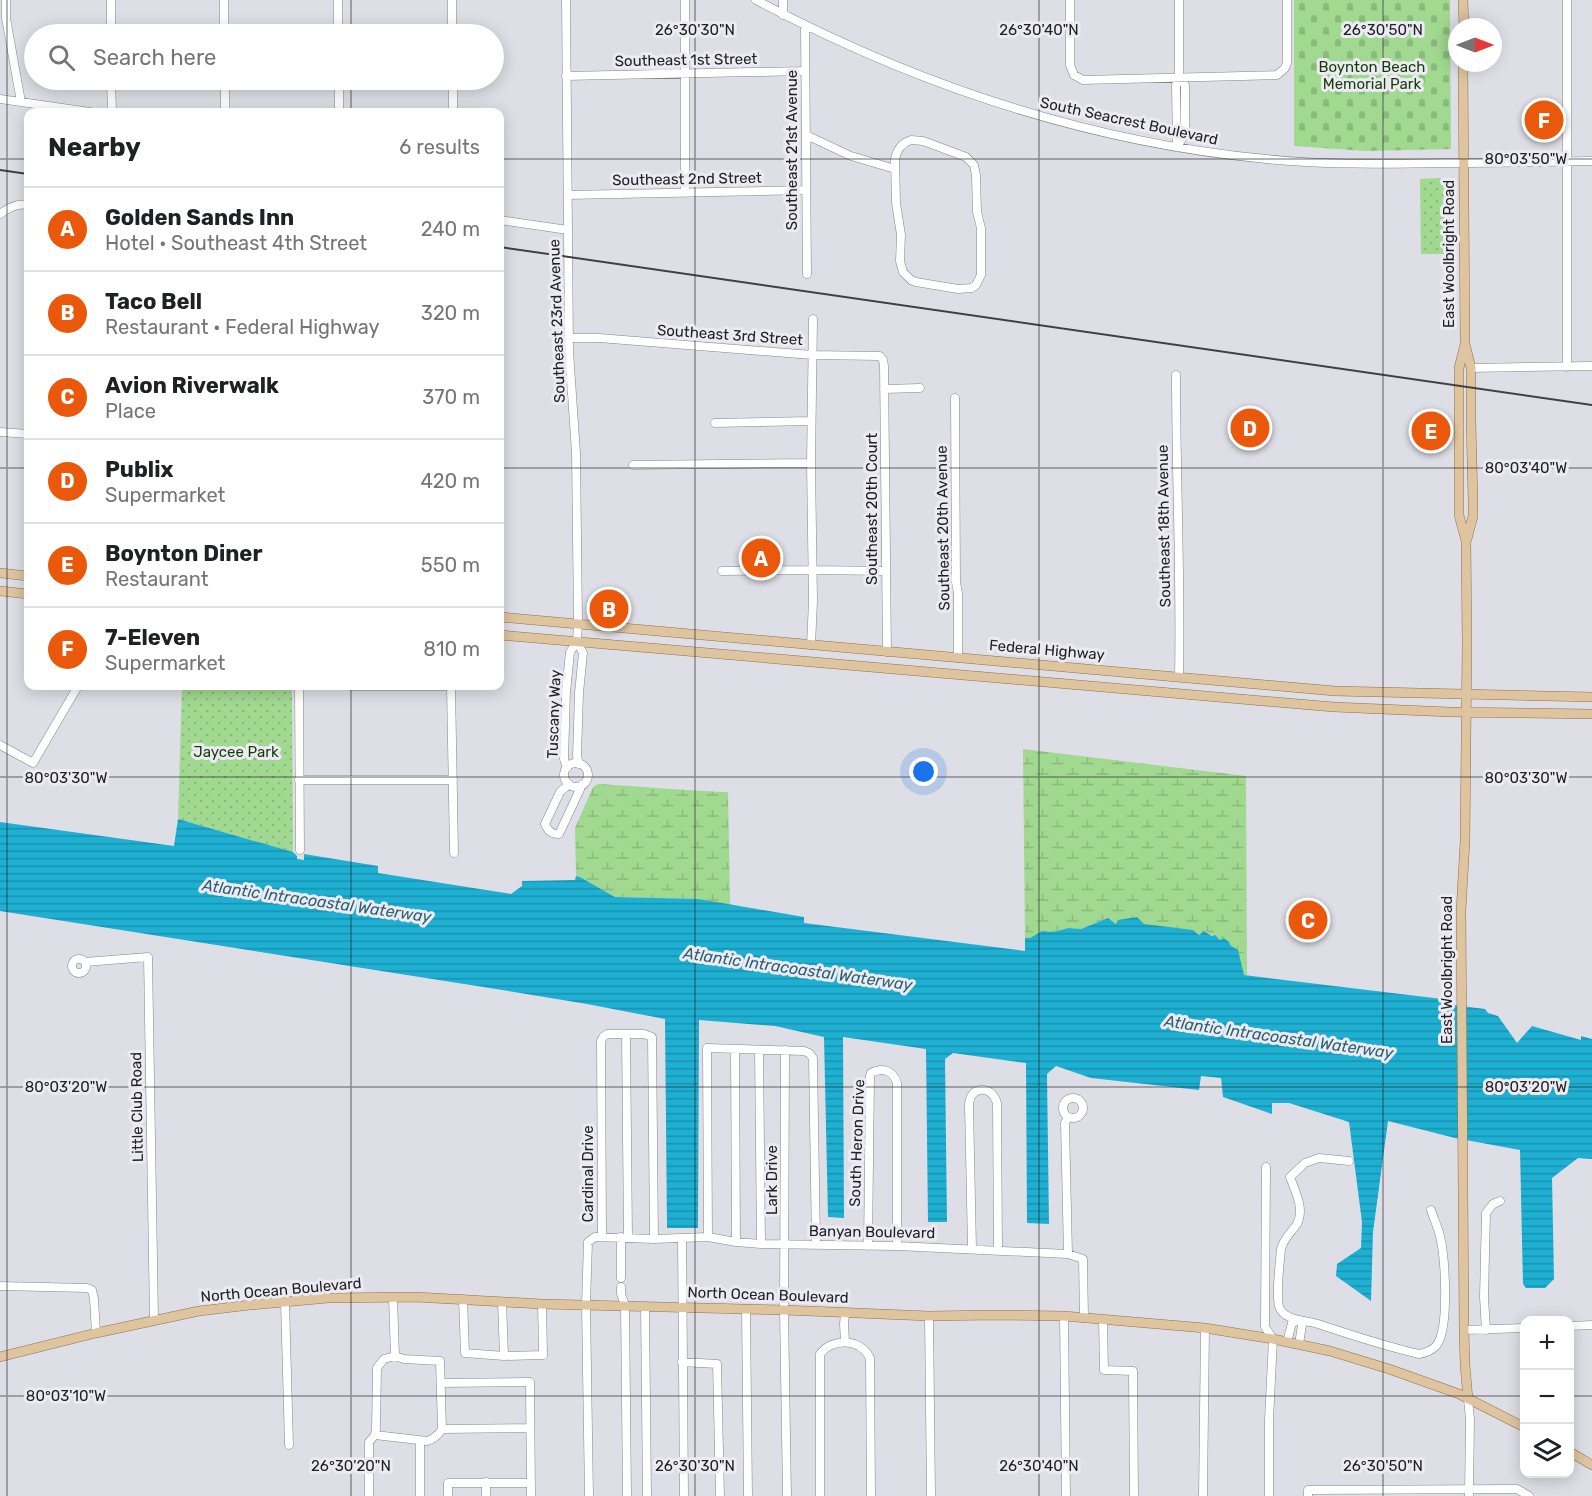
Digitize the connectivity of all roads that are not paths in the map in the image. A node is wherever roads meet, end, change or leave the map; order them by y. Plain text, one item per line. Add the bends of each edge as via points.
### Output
1 (6, 0) edge
2 (111, 0) edge
3 (224, 0) edge
4 (338, 0) edge
5 (452, 0) edge
6 (566, 0) edge
7 (685, 0) edge
8 (756, 0) edge
9 (774, 0) edge
10 (783, 0) edge
11 (1070, 0) edge
12 (1179, 0) edge
13 (1287, 0) edge
14 (1463, 0) edge
15 (1567, 0) edge
16 (774, 10) junction
17 (783, 15) junction
18 (1464, 18) edge
19 (111, 24) edge
20 (224, 24) edge
21 (338, 24) edge
22 (452, 24) edge
23 (805, 26) junction
24 (805, 71) junction
25 (1463, 72) edge
26 (685, 74) junction
27 (566, 76) junction
28 (1179, 78) junction
29 (111, 90) edge
30 (225, 90) edge
31 (339, 90) edge
32 (453, 90) edge
33 (0, 99) edge
34 (21, 102) junction
35 (62, 108) edge
36 (112, 108) edge
37 (225, 108) edge
38 (339, 108) edge
39 (453, 108) edge
40 (806, 135) junction
41 (1177, 147) junction
42 (1592, 161) edge
43 (1567, 162) junction
44 (1464, 163) junction
45 (895, 169) junction
46 (806, 190) junction
47 (685, 193) junction
48 (568, 195) junction
49 (24, 204) edge
50 (0, 214) edge
51 (504, 221) edge
52 (568, 230) junction
53 (807, 274) dead end
54 (813, 319) dead end
55 (568, 338) junction
56 (1465, 344) junction
57 (812, 355) junction
58 (884, 366) joint
59 (1592, 366) edge
60 (1567, 367) junction
61 (1471, 368) junction
62 (1176, 375) dead end
63 (884, 388) junction
64 (920, 388) dead end
65 (955, 398) dead end
66 (812, 421) junction
67 (715, 423) dead end
68 (0, 432) edge
69 (24, 434) edge
70 (811, 463) junction
71 (633, 465) dead end
72 (1466, 541) junction
73 (813, 570) junction
74 (722, 571) dead end
75 (885, 571) junction
76 (0, 573) edge
77 (24, 576) edge
78 (0, 591) edge
79 (24, 594) edge
80 (504, 617) edge
81 (578, 624) junction
82 (504, 635) edge
83 (578, 642) junction
84 (811, 645) junction
85 (827, 646) junction
86 (887, 652) junction
87 (726, 656) junction
88 (958, 658) junction
89 (815, 662) junction
90 (1179, 677) junction
91 (1192, 678) junction
92 (76, 690) edge
93 (299, 690) edge
94 (451, 690) edge
95 (1160, 692) junction
96 (1177, 694) junction
97 (1466, 694) junction
98 (1592, 697) edge
99 (1466, 712) junction
100 (1592, 714) edge
101 (0, 745) edge
102 (579, 764) junction
103 (567, 768) junction
104 (299, 780) junction
105 (453, 780) junction
106 (569, 784) junction
107 (582, 785) junction
108 (300, 850) dead end
109 (454, 854) dead end
110 (85, 962) dead end
111 (626, 1034) junction
112 (735, 1049) junction
113 (759, 1050) junction
114 (785, 1050) junction
115 (1068, 1117) dead end
116 (1349, 1161) dead end
117 (1266, 1167) dead end
118 (1500, 1201) dead end
119 (1431, 1210) dead end
120 (602, 1236) junction
121 (624, 1237) junction
122 (708, 1237) junction
123 (682, 1238) junction
124 (654, 1239) junction
125 (736, 1242) junction
126 (761, 1244) junction
127 (785, 1244) junction
128 (816, 1244) junction
129 (868, 1246) junction
130 (897, 1246) junction
131 (972, 1248) junction
132 (998, 1250) junction
133 (1068, 1254) junction
134 (0, 1286) edge
135 (393, 1298) junction
136 (463, 1299) junction
137 (587, 1301) junction
138 (285, 1302) junction
139 (502, 1302) junction
140 (542, 1304) junction
141 (625, 1305) junction
142 (645, 1307) junction
143 (683, 1308) junction
144 (746, 1310) junction
145 (784, 1310) junction
146 (845, 1313) junction
147 (929, 1316) junction
148 (1064, 1316) junction
149 (1084, 1318) junction
150 (154, 1320) junction
151 (1103, 1320) junction
152 (1299, 1320) junction
153 (1592, 1325) edge
154 (1574, 1326) edge
155 (1205, 1328) junction
156 (1520, 1329) edge
157 (1464, 1330) junction
158 (1486, 1330) junction
159 (96, 1333) junction
160 (1273, 1339) junction
161 (845, 1342) junction
162 (1287, 1342) junction
163 (1299, 1344) junction
164 (395, 1356) junction
165 (504, 1356) junction
166 (0, 1357) edge
167 (682, 1362) junction
168 (441, 1383) junction
169 (1468, 1399) junction
170 (1520, 1425) edge
171 (530, 1428) junction
172 (442, 1429) junction
173 (375, 1436) junction
174 (420, 1441) junction
175 (289, 1445) dead end
176 (1574, 1455) edge
177 (1592, 1465) edge
178 (486, 1482) junction
179 (531, 1483) junction
180 (1469, 1492) edge
181 (1308, 1493) edge
182 (369, 1496) edge
183 (420, 1496) edge
184 (448, 1496) edge
185 (486, 1496) edge
186 (531, 1496) edge
187 (589, 1496) edge
188 (627, 1496) edge
189 (646, 1496) edge
190 (684, 1496) edge
191 (720, 1496) edge
192 (748, 1496) edge
193 (787, 1496) edge
194 (820, 1496) edge
195 (871, 1496) edge
196 (931, 1496) edge
197 (1066, 1496) edge
198 (1134, 1496) edge
199 (1203, 1496) edge
200 (1269, 1496) edge
201 (1529, 1496) edge

1 - 34 street
2 - 19 street
3 - 20 street
4 - 21 street
5 - 22 street
6 - 27 street, Southeast 23rd Avenue
7 - 26 street
8 - 16 street, South Seacrest Boulevard
9 - 16 street
10 - 17 street
11 - 28 street via 1070,65 1078,78
12 - 28 street
13 - 28 street via 1287,63 1281,72 1272,76
14 - 18 main road
15 - 43 street
16 - 17 street, South Seacrest Boulevard
17 - 23 street, South Seacrest Boulevard
23 - 24 street, Southeast 21st Avenue
23 - 41 street, South Seacrest Boulevard via 949,87 1013,109
24 - 26 street, Southeast 1st Street
24 - 40 street, Southeast 21st Avenue
25 - 44 main road, East Woolbright Road
26 - 27 street, Southeast 1st Street
26 - 47 street
27 - 48 street, Southeast 23rd Avenue
28 - 41 street via 1185,86 1185,134
29 - 36 street
30 - 37 street
31 - 38 street
32 - 39 street
33 - 34 street
34 - 35 street
40 - 45 street via 851,156
40 - 46 street, Southeast 21st Avenue
41 - 44 street, South Seacrest Boulevard via 1335,163
42 - 43 street, South Seacrest Boulevard
43 - 44 street, South Seacrest Boulevard
43 - 60 street
44 - 56 main road, East Woolbright Road
45 - 45 street via 898,149 916,140 966,157 974,165 981,275 972,288 916,282 903,272
46 - 47 street, Southeast 2nd Street
46 - 53 street, Southeast 21st Avenue
47 - 48 street, Southeast 2nd Street
48 - 52 street, Southeast 23rd Avenue
49 - 50 street
51 - 52 street
52 - 55 street, Southeast 23rd Avenue
54 - 57 street
55 - 57 street, Southeast 3rd Street
55 - 81 street, Southeast 23rd Avenue via 576,453
56 - 61 main road, East Woolbright Road
56 - 72 main road, East Woolbright Road via 1459,368 1459,515
57 - 58 street, Southeast 3rd Street via 880,356
57 - 66 street
58 - 63 street, Southeast 20th Court
59 - 60 street
60 - 61 street
61 - 72 main road, East Woolbright Road via 1473,516
62 - 90 street, Southeast 18th Avenue
63 - 64 street
63 - 75 street, Southeast 20th Court
65 - 88 street, Southeast 20th Avenue
66 - 67 street
66 - 70 street
68 - 69 street
70 - 71 street
70 - 73 street
72 - 97 main road, East Woolbright Road
73 - 74 street
73 - 75 street
73 - 84 street
75 - 86 street, Southeast 20th Court
76 - 77 main road
78 - 79 main road
80 - 81 main road, Federal Highway
81 - 83 street, Southeast 23rd Avenue
81 - 84 main road, Federal Highway
82 - 83 main road
83 - 87 main road
83 - 102 street, Tuscany Way via 583,653
83 - 103 street, Tuscany Way via 570,652 566,692
84 - 85 main road, Federal Highway
84 - 87 main road via 799,656 745,652
85 - 86 main road, Federal Highway
85 - 89 main road
86 - 88 main road, Federal Highway
87 - 89 main road
88 - 90 main road, Federal Highway
89 - 95 main road
90 - 91 main road, Federal Highway
90 - 95 main road
91 - 96 main road
91 - 97 main road, Federal Highway via 1335,691
92 - 101 street via 33,763
93 - 104 street
94 - 105 street
95 - 96 main road
96 - 99 main road via 1355,709
97 - 98 main road, Federal Highway
97 - 99 main road, East Woolbright Road
99 - 100 main road
99 - 157 main road, East Woolbright Road via 1461,911
102 - 103 street, Tuscany Way
102 - 107 street, Tuscany Way via 587,774
103 - 106 street, Tuscany Way via 565,778
104 - 105 street
104 - 108 street
105 - 109 street
106 - 107 street
106 - 107 street via 560,792 545,824 553,834 559,834
110 - 150 street, Little Club Road via 148,957
111 - 120 street, Cardinal Drive via 607,1034 601,1041
111 - 121 street
111 - 124 street via 652,1037
112 - 113 street
112 - 122 street via 707,1048
112 - 125 street
113 - 114 street
113 - 126 street
114 - 127 street, Lark Drive
114 - 128 street via 804,1051 813,1058
115 - 133 street
116 - 152 street via 1319,1158 1305,1163 1290,1176 1300,1213 1298,1223 1283,1242 1278,1298 1284,1314
117 - 160 street via 1265,1327
118 - 158 street via 1486,1213
119 - 152 street via 1440,1237 1445,1276 1443,1332 1436,1346 1419,1354
120 - 121 street, Banyan Boulevard
120 - 137 street, Cardinal Drive via 588,1242
121 - 124 street, Banyan Boulevard
121 - 141 street via 621,1294
122 - 123 street, Banyan Boulevard
122 - 125 street, Banyan Boulevard
123 - 124 street, Banyan Boulevard
123 - 143 street
125 - 126 street, Banyan Boulevard
126 - 127 street, Banyan Boulevard
127 - 128 street, Banyan Boulevard
127 - 145 street, Lark Drive
128 - 129 street, Banyan Boulevard
129 - 130 street, Banyan Boulevard
129 - 130 street, South Heron Drive via 870,1076 883,1069 892,1073 897,1083
130 - 131 street, Banyan Boulevard
131 - 132 street, Banyan Boulevard
131 - 132 street via 969,1105 975,1091 987,1090 997,1103
132 - 133 street, Banyan Boulevard
133 - 149 street via 1083,1259
134 - 159 street via 92,1290
135 - 136 main road, North Ocean Boulevard
135 - 138 main road, North Ocean Boulevard
135 - 164 street
136 - 139 main road, North Ocean Boulevard
136 - 165 street via 465,1353
137 - 140 main road, North Ocean Boulevard
137 - 141 main road, North Ocean Boulevard
137 - 187 street
138 - 150 main road, North Ocean Boulevard via 217,1308
138 - 175 street
139 - 140 main road, North Ocean Boulevard
139 - 165 street
140 - 165 street via 543,1355
141 - 142 main road, North Ocean Boulevard
141 - 188 street
142 - 143 main road, North Ocean Boulevard
142 - 189 street
143 - 144 main road, North Ocean Boulevard
143 - 167 street
144 - 145 main road, North Ocean Boulevard
144 - 192 street
145 - 146 main road, North Ocean Boulevard
145 - 193 street, Lark Drive
146 - 147 main road, North Ocean Boulevard
146 - 161 street
147 - 148 main road, North Ocean Boulevard
147 - 196 street
148 - 149 main road, North Ocean Boulevard
148 - 197 street
149 - 151 main road, North Ocean Boulevard
150 - 159 main road, North Ocean Boulevard
151 - 155 main road, North Ocean Boulevard
151 - 198 street via 1104,1370 1133,1371
152 - 162 street via 1292,1323
152 - 163 street
153 - 154 street
155 - 160 main road, North Ocean Boulevard
155 - 199 street
156 - 158 street
157 - 158 street
157 - 169 main road, East Woolbright Road
159 - 166 main road, North Ocean Boulevard
160 - 162 main road, North Ocean Boulevard
160 - 200 street
161 - 194 street via 824,1348 820,1354
161 - 195 street via 864,1348 870,1358
162 - 163 main road, North Ocean Boulevard
163 - 169 main road, North Ocean Boulevard via 1389,1369
164 - 168 street via 440,1361
164 - 173 street via 384,1359 377,1368
167 - 190 street
167 - 191 street via 717,1364
168 - 171 street via 530,1382
168 - 172 street
169 - 170 main road, North Ocean Boulevard
169 - 180 street
171 - 172 street
171 - 179 street
172 - 174 street via 434,1439
173 - 174 street
173 - 182 street via 369,1442
174 - 183 street
176 - 177 main road
178 - 179 street
178 - 184 street via 448,1483
178 - 185 street
179 - 186 street
180 - 181 street
180 - 201 street via 1517,1489

